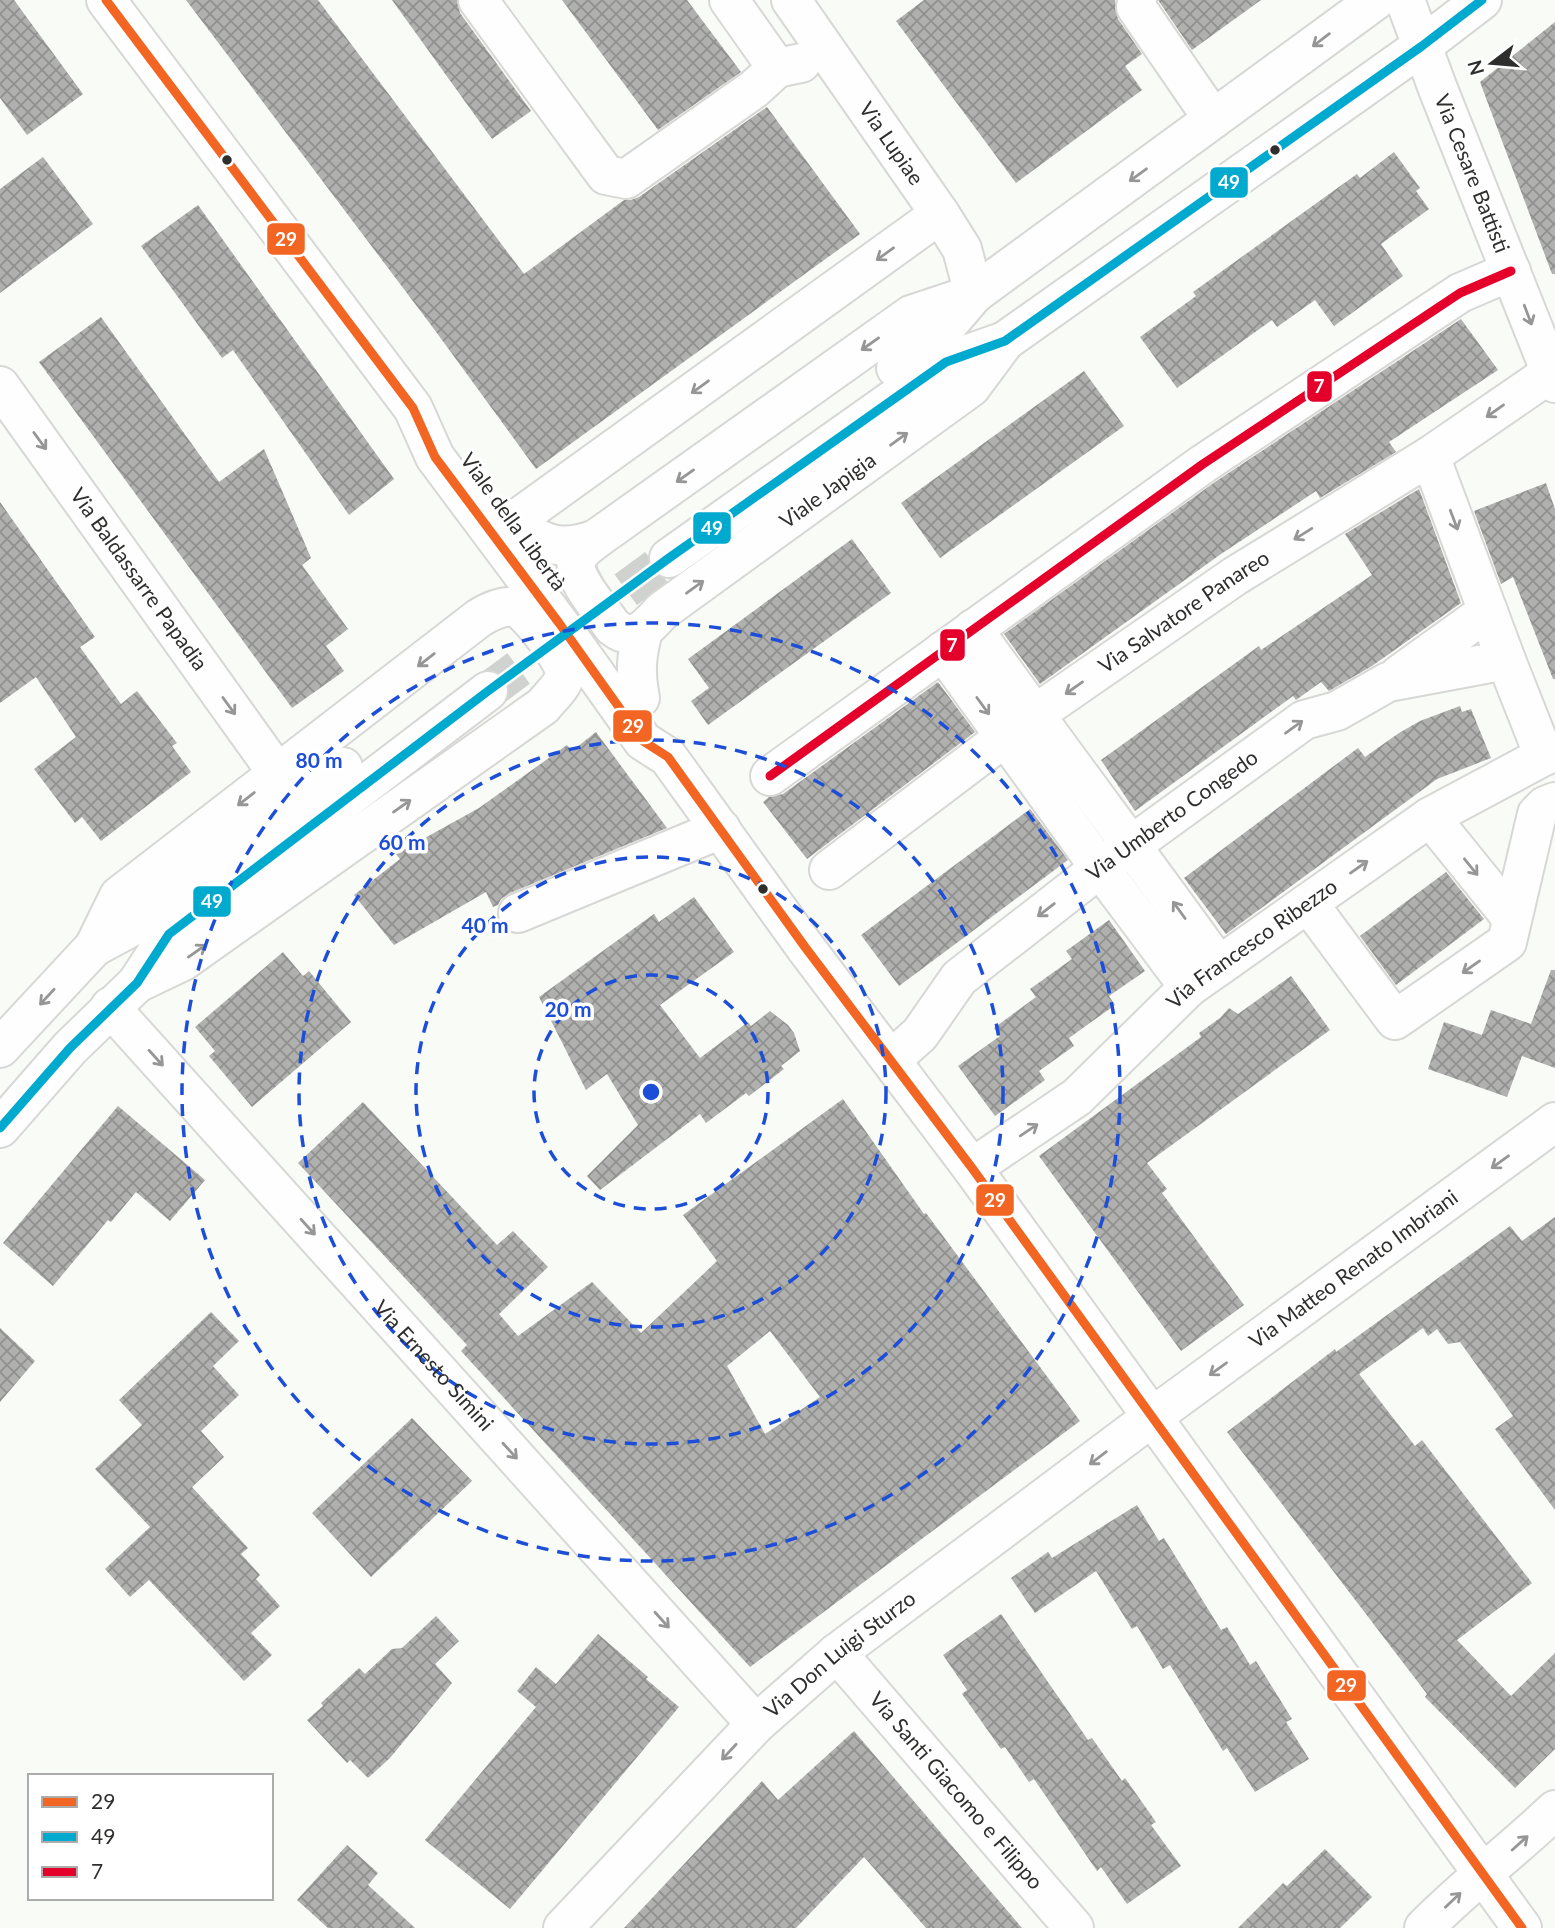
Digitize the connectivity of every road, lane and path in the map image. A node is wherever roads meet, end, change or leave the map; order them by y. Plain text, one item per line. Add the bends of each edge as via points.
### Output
1 (106, 0) edge
2 (729, 0) edge
3 (791, 0) edge
4 (1137, 0) edge
5 (1376, 0) edge
6 (1405, 0) edge
7 (1482, 0) edge
8 (486, 3) edge
9 (1422, 46) junction
10 (831, 57) junction
11 (777, 68) junction
12 (1213, 119) junction
13 (940, 214) junction
14 (1511, 271) junction
15 (975, 294) junction
16 (1005, 341) junction
17 (1554, 375) edge
18 (0, 386) edge
19 (1430, 456) junction
20 (511, 531) junction
21 (596, 539) junction
22 (1488, 611) junction
23 (479, 618) junction
24 (643, 631) junction
25 (958, 640) junction
26 (1506, 660) junction
27 (1388, 682) junction
28 (629, 701) junction
29 (543, 706) junction
30 (1020, 726) junction
31 (1550, 754) edge
32 (278, 774) junction
33 (771, 776) dead end
34 (1555, 802) edge
35 (1430, 817) junction
36 (721, 829) junction
37 (1132, 845) junction
38 (1100, 868) junction
39 (829, 870) dead end
40 (1308, 903) junction
41 (518, 913) dead end
42 (1511, 918) junction
43 (94, 947) junction
44 (1204, 976) junction
45 (123, 995) junction
46 (0, 1048) edge
47 (892, 1059) junction
48 (1555, 1122) edge
49 (0, 1128) edge
50 (972, 1168) junction
51 (1152, 1417) junction
52 (837, 1653) junction
53 (756, 1724) junction
54 (1555, 1810) edge
55 (1483, 1873) junction
56 (563, 1928) edge
57 (1074, 1928) edge
58 (1424, 1928) edge
59 (1522, 1928) edge

1 - 20 street, Viale della Libertà via 413,408 435,457
2 - 11 street
3 - 10 street, Via Lupiae
4 - 12 street via 1136,7
5 -> 12 street, Viale Japigia
6 - 9 street, Via Cesare Battisti
7 - 9 street, Viale Japigia
8 - 11 street via 606,175 626,179
9 - 14 street, Via Cesare Battisti
9 - 16 street, Viale Japigia
10 - 11 street
10 - 13 street, Via Lupiae
12 -> 15 street, Viale Japigia
13 - 15 street, Via Lupiae via 962,249
13 -> 20 street
14 -> 17 street, Via Cesare Battisti
14 - 25 street via 1460,293 1214,457
15 - 16 street, Viale Japigia via 933,342 662,550 946,362
15 -> 21 street, Viale Japigia via 911,314
24 -> 16 street, Viale Japigia via 662,611 971,387
17 -> 19 street, Via Salvatore Panareo
18 -> 32 street, Via Baldassarre Papadia
19 -> 22 street
19 -> 30 street, Via Salvatore Panareo via 1235,576
20 - 21 street via 565,547
20 - 23 street via 492,594
20 - 28 street, Viale della Libertà
21 - 24 street via 577,559 578,578 613,627 627,634
22 - 26 street
22 - 27 street
23 - 29 street via 500,607 517,607 561,660 565,676
23 -> 32 street
24 - 28 street
25 - 30 street
25 - 33 street
26 - 27 street, Via Umberto Congedo
26 - 31 street
37 -> 27 street, Via Umberto Congedo via 1304,720 1337,712
28 - 29 street via 582,695
28 - 36 street, Viale della Libertà via 643,741 668,757
45 -> 29 street via 183,961
30 - 37 street
30 - 38 street
30 - 39 street, Via Salvatore Panareo
31 - 35 street, Via Francesco Ribezzo
32 -> 43 street via 119,896
34 - 42 street via 1537,814
40 -> 35 street, Via Francesco Ribezzo
35 -> 42 street
36 - 41 street
36 - 47 street, Viale della Libertà
37 - 38 street, Via Umberto Congedo
44 -> 37 street
38 - 44 street
38 -> 47 street, Via Umberto Congedo via 959,978 920,1034
42 -> 40 street via 1507,942 1395,1020
40 - 44 street, Via Francesco Ribezzo
43 - 45 street via 135,925 480,681 169,934
43 -> 46 street
50 -> 44 street, Via Francesco Ribezzo via 1077,1097
45 - 49 street
45 -> 53 street, Via Ernesto Simini
47 - 50 street, Viale della Libertà
48 -> 51 street, Via Matteo Renato Imbriani
50 - 51 street, Viale della Libertà
51 -> 52 street, Via Don Luigi Sturzo
51 - 55 street, Viale della Libertà
52 - 53 street, Via Don Luigi Sturzo
52 - 57 street, Via Santi Giacomo e Filippo
53 -> 56 street, Via Don Luigi Sturzo
55 -> 54 street
58 -> 55 street
55 - 59 street, Viale della Libertà

